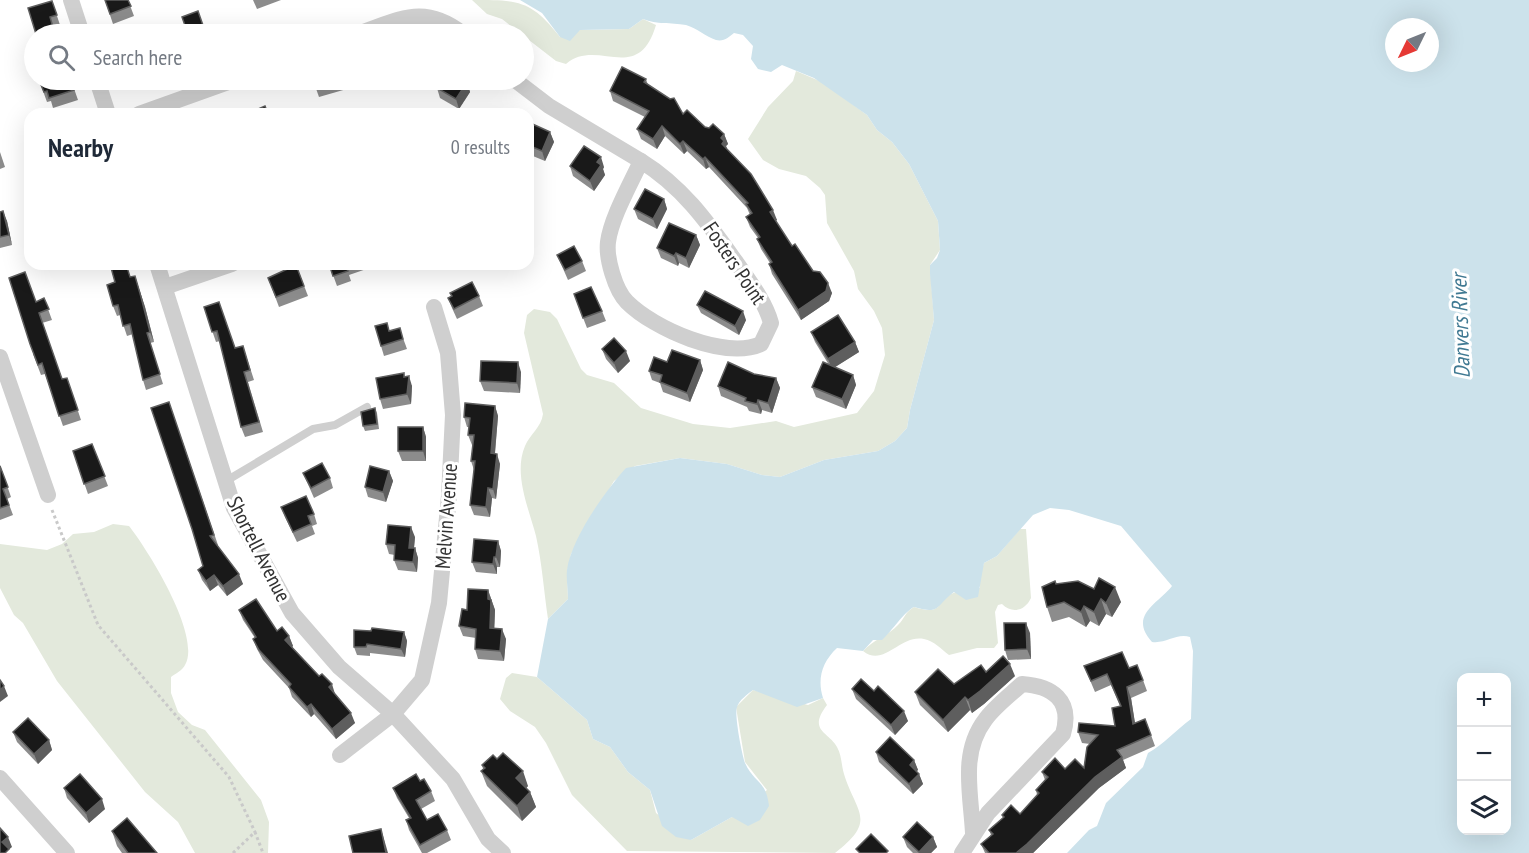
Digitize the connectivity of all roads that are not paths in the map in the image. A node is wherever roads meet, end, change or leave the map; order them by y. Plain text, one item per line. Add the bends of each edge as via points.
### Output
1 (71, 0) edge
2 (79, 24) edge
3 (391, 24) edge
4 (450, 24) edge
5 (100, 90) edge
6 (206, 90) edge
7 (528, 90) edge
8 (106, 108) edge
9 (156, 108) edge
10 (641, 161) junction
11 (160, 270) edge
12 (215, 270) edge
13 (165, 287) junction
14 (434, 308) dead end
15 (0, 357) edge
16 (367, 407) dead end
17 (226, 481) junction
18 (48, 495) road end
19 (393, 714) junction
20 (340, 755) dead end
21 (0, 778) edge
22 (973, 833) junction
23 (67, 853) edge
24 (503, 853) edge
25 (962, 853) edge

1 - 2 street
3 - 4 street via 422,15
5 - 8 street
6 - 9 street
7 - 10 street, Fosters Point
10 - 10 street, Fosters Point via 679,189 702,214 743,272 771,322 761,344 749,349 728,349 695,340 648,318 626,301 609,259 608,241
11 - 13 street, Shortell Avenue
12 - 13 street
13 - 17 street, Shortell Avenue
14 - 19 street, Melvin Avenue via 448,353 453,415 439,603 422,680
15 - 18 street
16 - 17 lane via 335,425 313,429
17 - 19 street, Shortell Avenue via 234,508 292,613 339,667
19 - 20 street, Melvin Avenue
19 - 24 street, Shortell Avenue via 453,779 488,838
21 - 23 street
22 - 22 street via 969,768 972,742 985,719 1022,684 1054,692 1062,703 1066,722 1063,734
22 - 25 street

